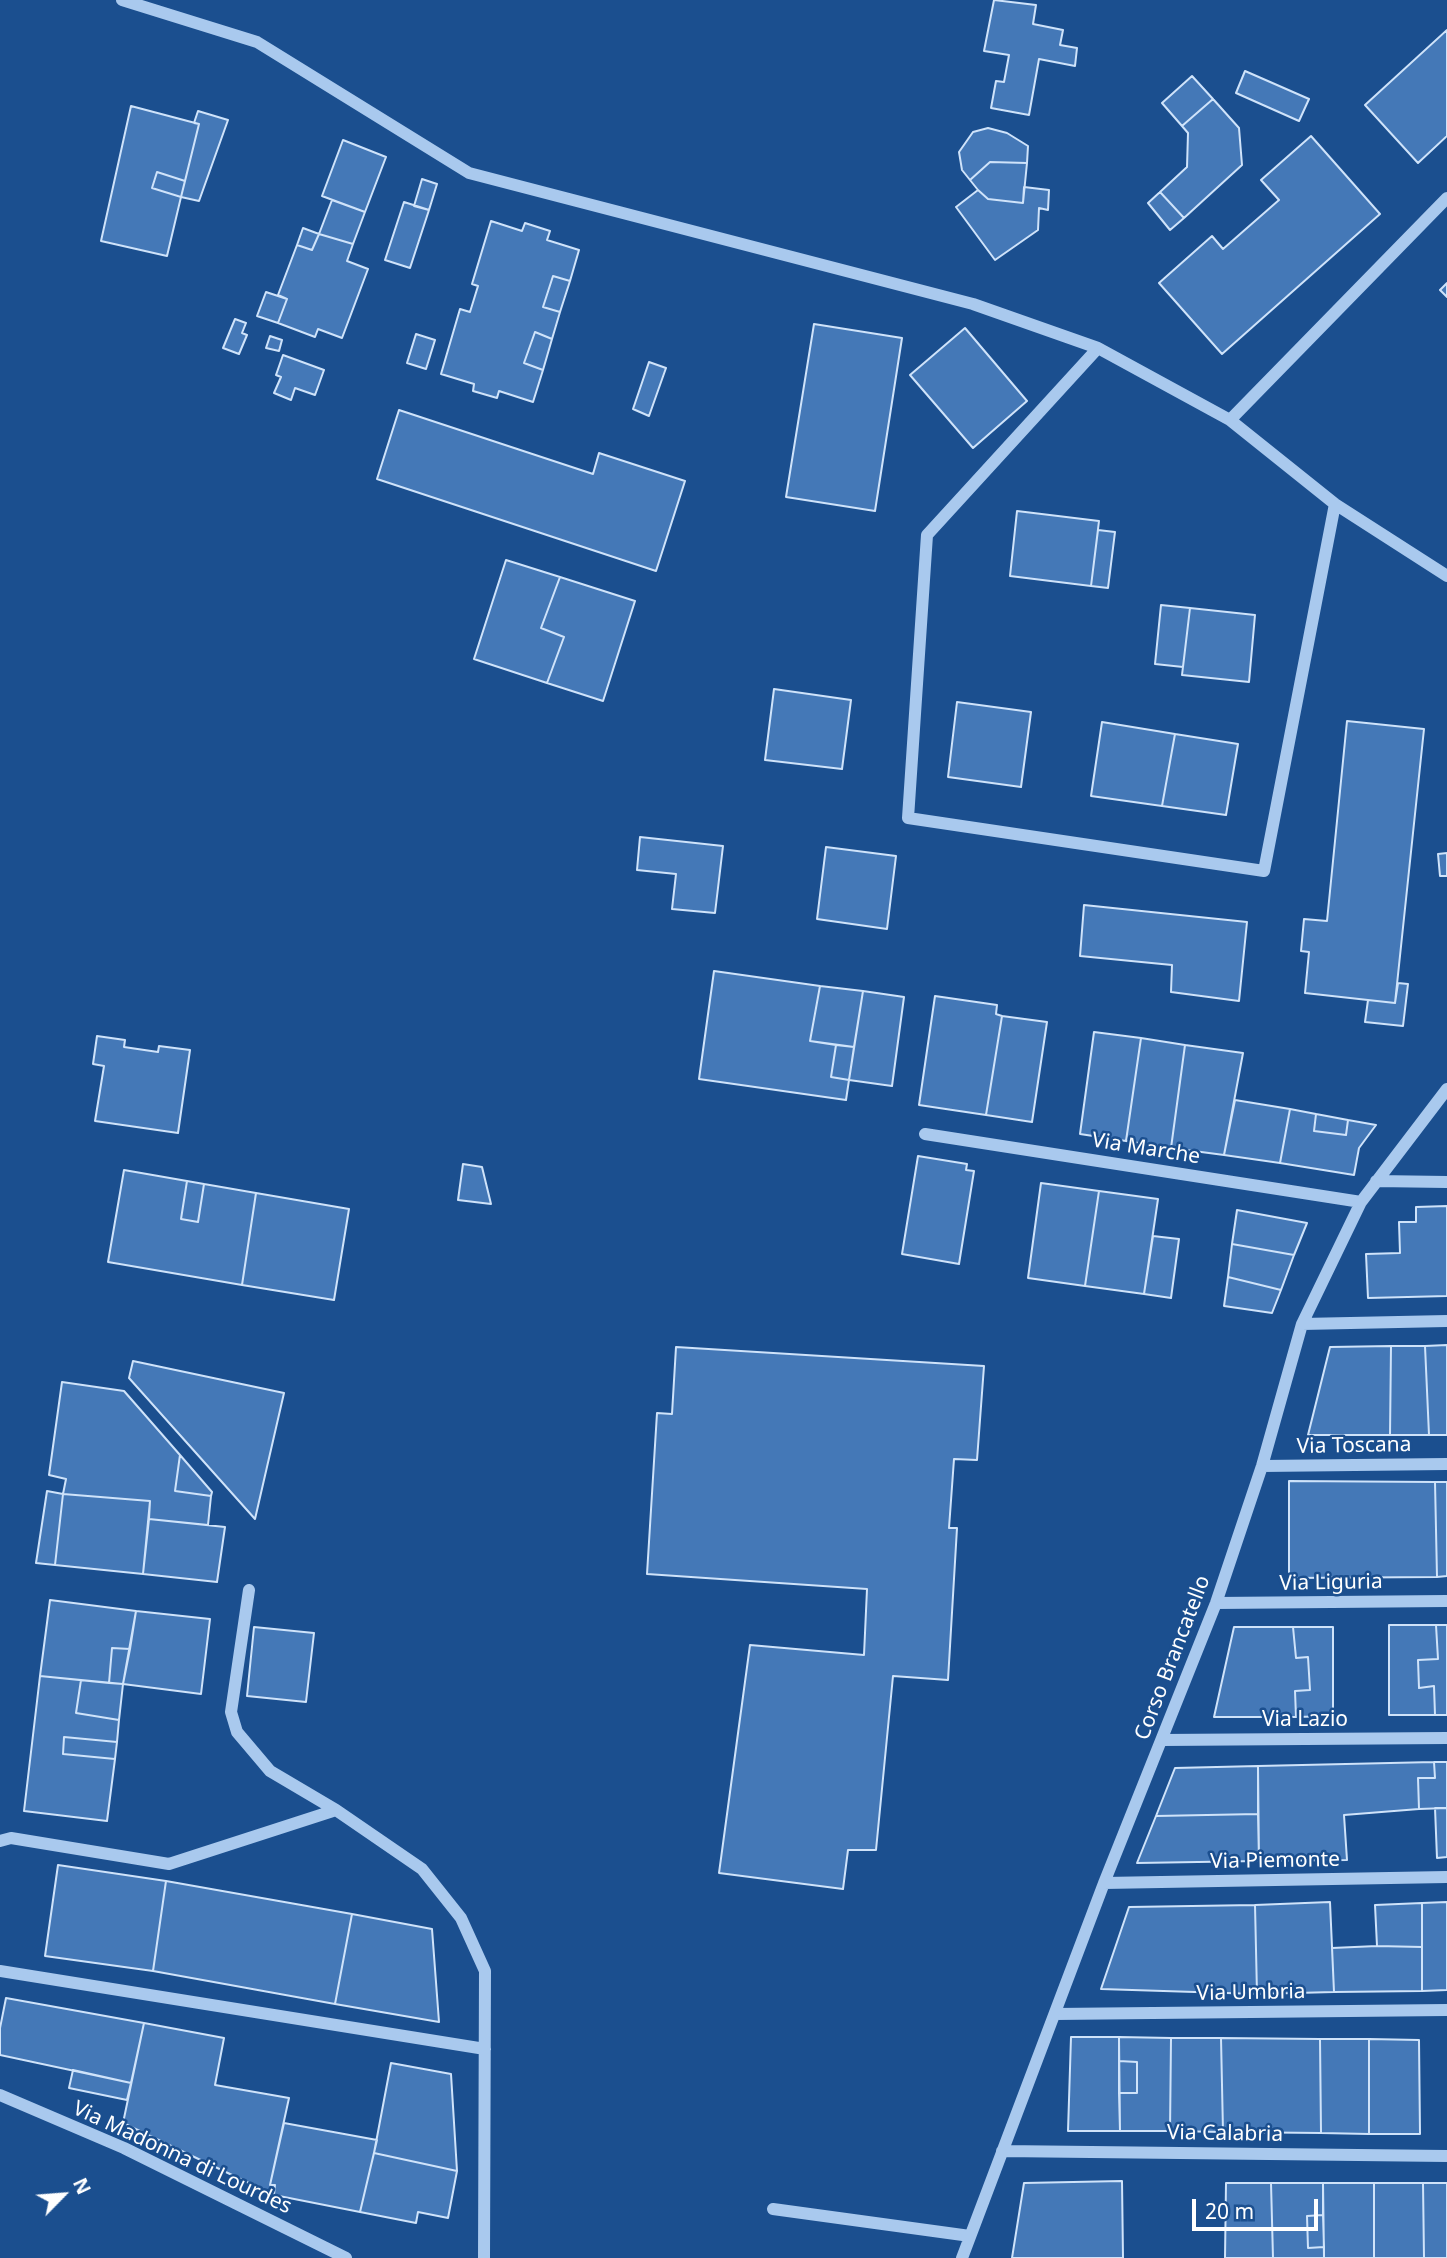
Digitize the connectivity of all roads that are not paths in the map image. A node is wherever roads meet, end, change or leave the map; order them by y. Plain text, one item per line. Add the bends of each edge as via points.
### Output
1 (122, 0) edge
2 (1447, 198) edge
3 (1098, 348) junction
4 (1230, 420) junction
5 (1335, 504) junction
6 (1447, 576) edge
7 (1447, 1089) edge
8 (925, 1134) dead end
9 (1377, 1181) junction
10 (1447, 1182) edge
11 (1361, 1202) junction
12 (1447, 1321) edge
13 (1302, 1324) junction
14 (1447, 1464) edge
15 (1262, 1466) junction
16 (248, 1590) dead end
17 (1447, 1601) edge
18 (1216, 1603) junction
19 (1447, 1738) edge
20 (1163, 1740) junction
21 (336, 1810) junction
22 (0, 1841) edge
23 (1447, 1877) edge
24 (1104, 1883) junction
25 (0, 1971) edge
26 (1447, 2010) edge
27 (1055, 2014) junction
28 (485, 2049) junction
29 (0, 2095) edge
30 (1002, 2151) junction
31 (1447, 2156) edge
32 (773, 2209) dead end
33 (970, 2236) junction
34 (346, 2258) edge
35 (484, 2258) edge
36 (962, 2258) edge

1 - 3 street via 257,42 469,173 973,304
2 - 4 street
3 - 4 street
3 - 5 street via 927,535 908,818 1264,871
4 - 5 street
5 - 6 street
7 - 9 street, Corso Brancatello
8 - 11 street, Via Marche
9 - 10 street
9 - 11 street, Corso Brancatello
11 - 13 street, Corso Brancatello
12 - 13 street
13 - 15 street, Corso Brancatello
14 - 15 street, Via Toscana
15 - 18 street, Corso Brancatello
16 - 21 street via 231,1712 237,1732 270,1771
17 - 18 street, Via Liguria
18 - 20 street, Corso Brancatello
19 - 20 street, Via Lazio
20 - 24 street, Corso Brancatello
21 - 22 street via 169,1864 11,1838
21 - 28 street via 422,1869 461,1919 485,1971
23 - 24 street, Via Piemonte
24 - 27 street, Corso Brancatello
25 - 28 street
26 - 27 street, Via Umbria
27 - 30 street, Corso Brancatello
28 - 35 street
29 - 34 street, Via Madonna di Lourdes via 124,2148
30 - 31 street, Via Calabria
30 - 33 street, Corso Brancatello
32 - 33 street
33 - 36 street, Corso Brancatello

